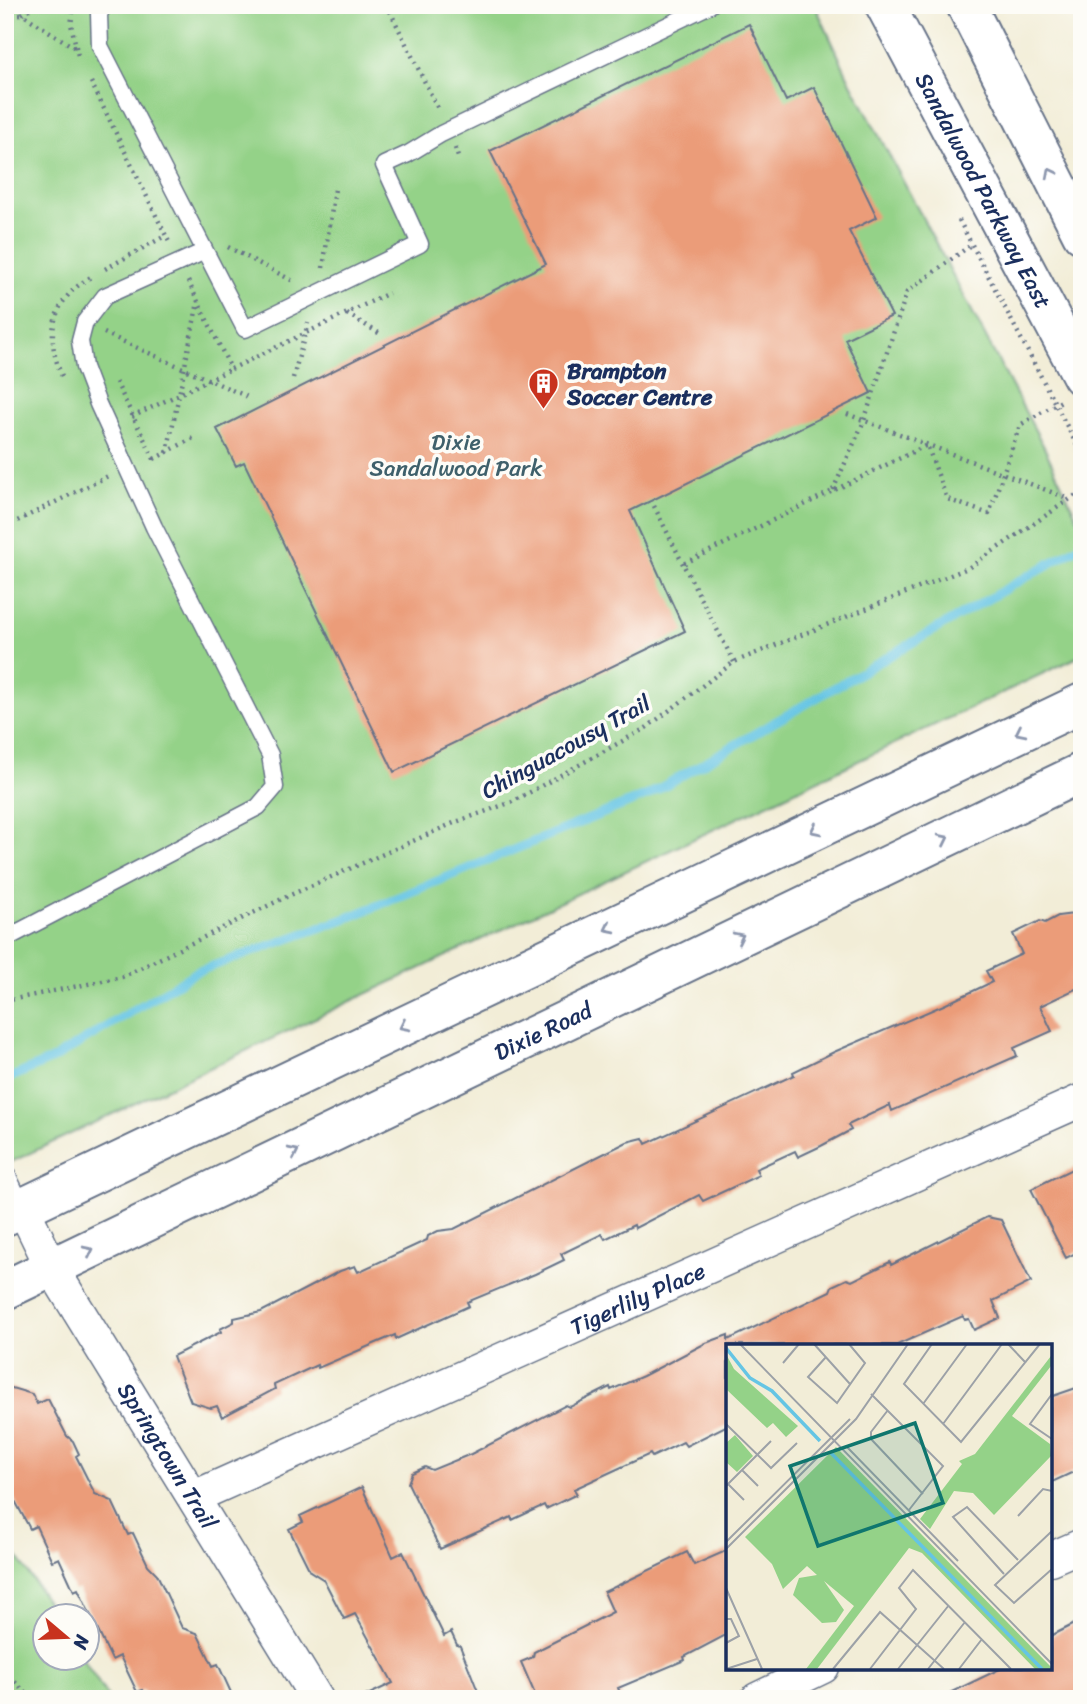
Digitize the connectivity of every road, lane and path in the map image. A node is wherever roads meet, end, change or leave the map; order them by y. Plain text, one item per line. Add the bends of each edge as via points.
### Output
1 (36, 5) edge
2 (104, 5) edge
3 (387, 5) edge
4 (710, 5) edge
5 (885, 5) edge
6 (966, 5) edge
7 (22, 14) junction
8 (5, 15) edge
9 (75, 48) dead end
10 (449, 130) junction
11 (459, 160) dead end
12 (1003, 224) junction
13 (1082, 234) edge
14 (222, 244) dead end
15 (205, 251) junction
16 (188, 282) dead end
17 (177, 287) dead end
18 (318, 294) junction
19 (198, 301) dead end
20 (56, 311) dead end
21 (85, 322) junction
22 (105, 326) dead end
23 (102, 332) junction
24 (382, 335) dead end
25 (100, 345) dead end
26 (184, 369) junction
27 (231, 369) dead end
28 (114, 379) dead end
29 (209, 380) junction
30 (1077, 385) edge
31 (179, 395) junction
32 (250, 398) dead end
33 (847, 414) dead end
34 (132, 417) junction
35 (864, 421) junction
36 (197, 436) dead end
37 (927, 445) junction
38 (167, 453) junction
39 (154, 459) junction
40 (129, 471) junction
41 (1004, 474) junction
42 (108, 478) dead end
43 (833, 491) junction
44 (1082, 491) edge
45 (1068, 498) junction
46 (654, 506) dead end
47 (683, 564) junction
48 (734, 662) junction
49 (1082, 703) edge
50 (1082, 772) edge
51 (5, 939) edge
52 (5, 1001) edge
53 (1082, 1100) edge
54 (5, 1170) edge
55 (14, 1212) edge
56 (52, 1269) junction
57 (5, 1290) edge
58 (194, 1497) junction
59 (1082, 1545) edge
60 (1052, 1558) edge
61 (819, 1669) edge
62 (5, 1672) edge
63 (32, 1699) edge
64 (317, 1699) edge
65 (757, 1699) edge

1 - 7 path
2 - 15 lane via 99,14 100,46
3 - 10 path
4 - 10 lane
5 - 12 main road, Sandalwood Parkway East
13 -> 6 main road
7 - 8 path
7 - 9 path
10 - 11 path
10 - 18 lane via 384,165 420,244
12 - 30 main road, Sandalwood Parkway East
12 - 35 path via 907,292
14 - 18 path
15 - 18 lane via 245,329
15 - 21 lane via 105,296
16 - 17 path
18 - 24 path
19 - 26 path
20 - 21 path
21 - 23 path
21 - 40 lane via 80,341 84,366
22 - 23 path
23 - 25 path
23 - 26 path
26 - 29 path
26 - 31 path
27 - 29 path
28 - 34 path
29 - 31 path
29 - 32 path
30 - 41 path via 1020,425
31 - 34 path
31 - 38 path
33 - 35 path
34 - 39 path
35 - 37 path
35 - 43 path
36 - 38 path
37 - 41 path
37 - 41 path via 947,499 989,514
37 - 43 path
38 - 39 path
39 - 40 path
40 - 42 path
40 - 51 lane via 270,755 275,786 258,807
41 - 45 path
43 - 47 path
44 - 45 path, Chinguacousy Trail
45 - 48 path, Chinguacousy Trail via 968,568
46 - 47 path
47 - 48 path
48 - 52 path, Chinguacousy Trail via 646,728 512,802 288,896 122,978
49 -> 55 main road
56 -> 50 main road, Dixie Road
53 - 58 street, Tigerlily Place
54 - 55 lane
55 - 56 street, Springtown Trail
56 - 57 main road, Dixie Road
56 - 58 street, Springtown Trail
58 - 64 street, Springtown Trail
59 - 60 street
61 - 65 street
62 - 63 path

